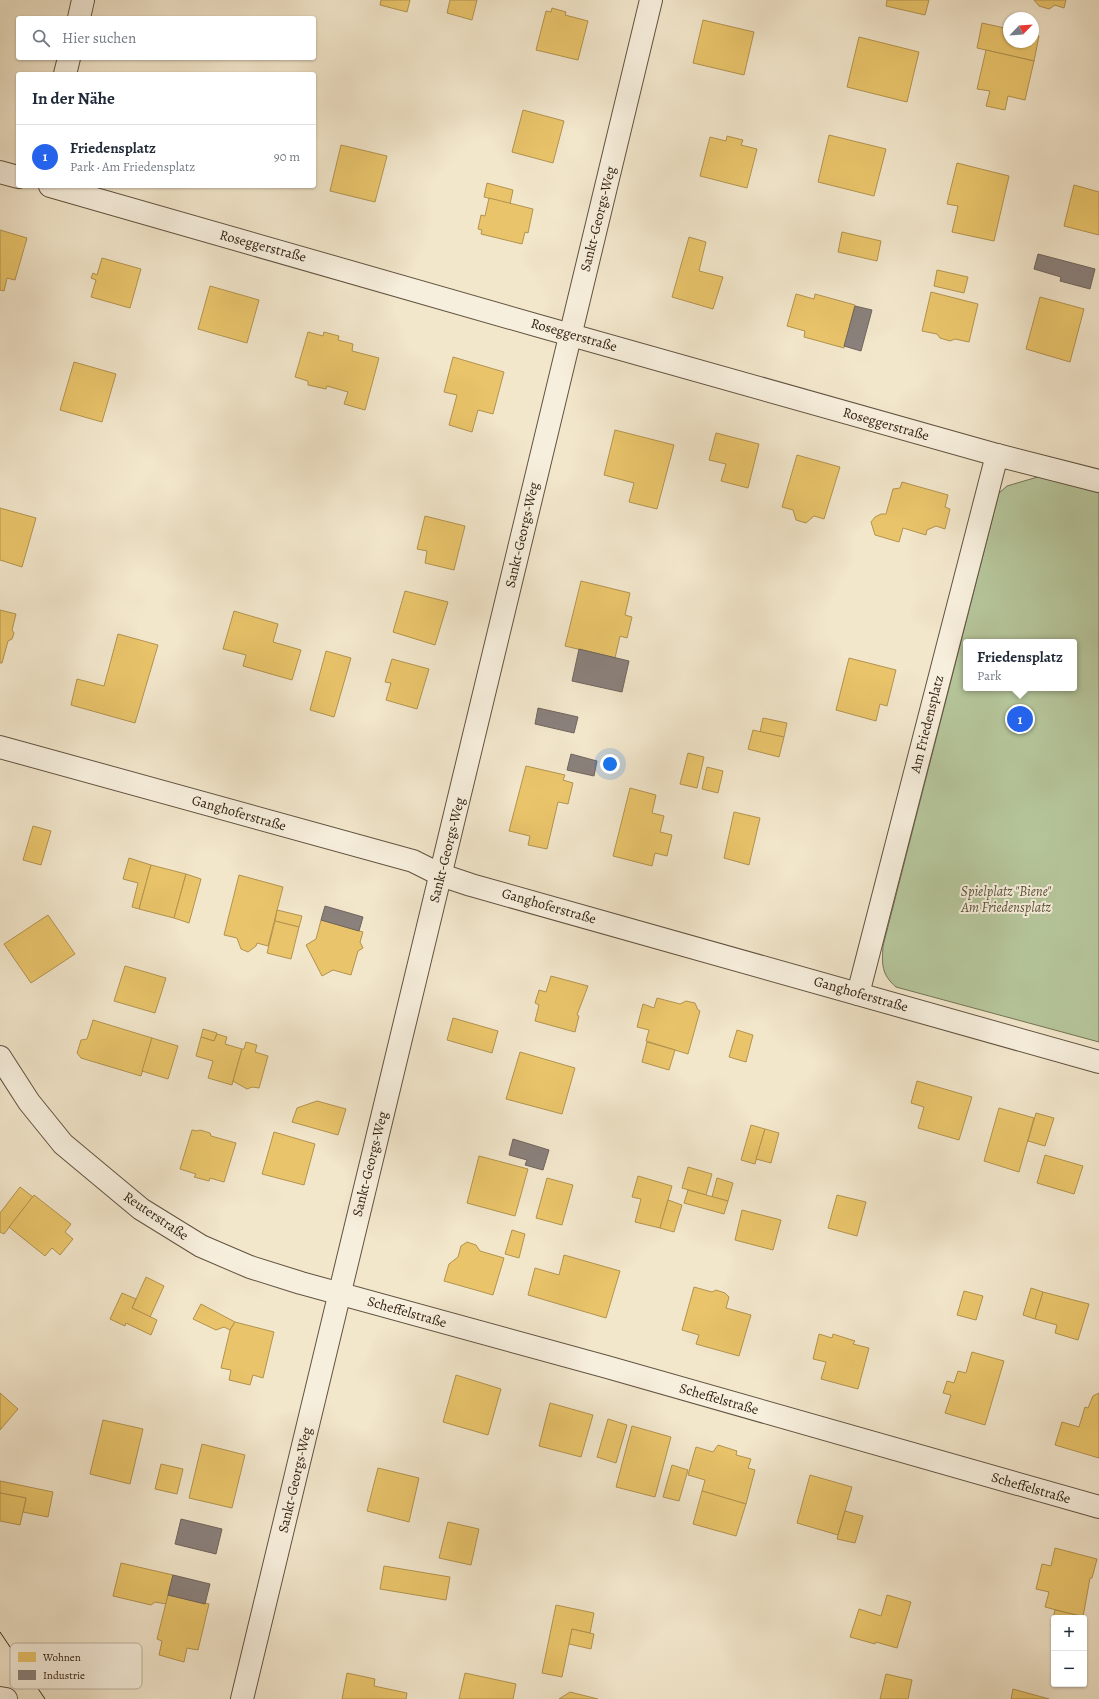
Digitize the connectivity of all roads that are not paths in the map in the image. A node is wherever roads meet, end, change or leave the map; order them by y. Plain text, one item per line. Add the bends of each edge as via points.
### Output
1 (83, 0) edge
2 (650, 0) edge
3 (79, 16) edge
4 (68, 60) edge
5 (66, 72) edge
6 (0, 172) edge
7 (16, 176) edge
8 (57, 188) edge
9 (570, 334) junction
10 (997, 455) junction
11 (1099, 481) edge
12 (0, 747) edge
13 (441, 875) junction
14 (858, 994) junction
15 (0, 1057) edge
16 (1099, 1062) edge
17 (340, 1293) junction
18 (1099, 1507) edge
19 (0, 1698) edge
20 (6, 1699) edge
21 (242, 1699) edge

1 - 3 street
2 - 9 street, Sankt-Georgs-Weg
4 - 5 street
6 - 7 street
8 - 9 street, Roseggerstraße
9 - 10 street, Roseggerstraße
9 - 13 street, Sankt-Georgs-Weg
10 - 11 street, Roseggerstraße
10 - 14 street, Am Friedensplatz
12 - 13 street, Ganghoferstraße via 413,862
13 - 14 street, Ganghoferstraße
13 - 17 street, Sankt-Georgs-Weg
14 - 16 street, Ganghoferstraße
15 - 17 street, Reuterstraße via 29,1102 63,1144 141,1210 201,1246 250,1267
17 - 18 street, Scheffelstraße
17 - 21 street, Sankt-Georgs-Weg
19 - 20 street

